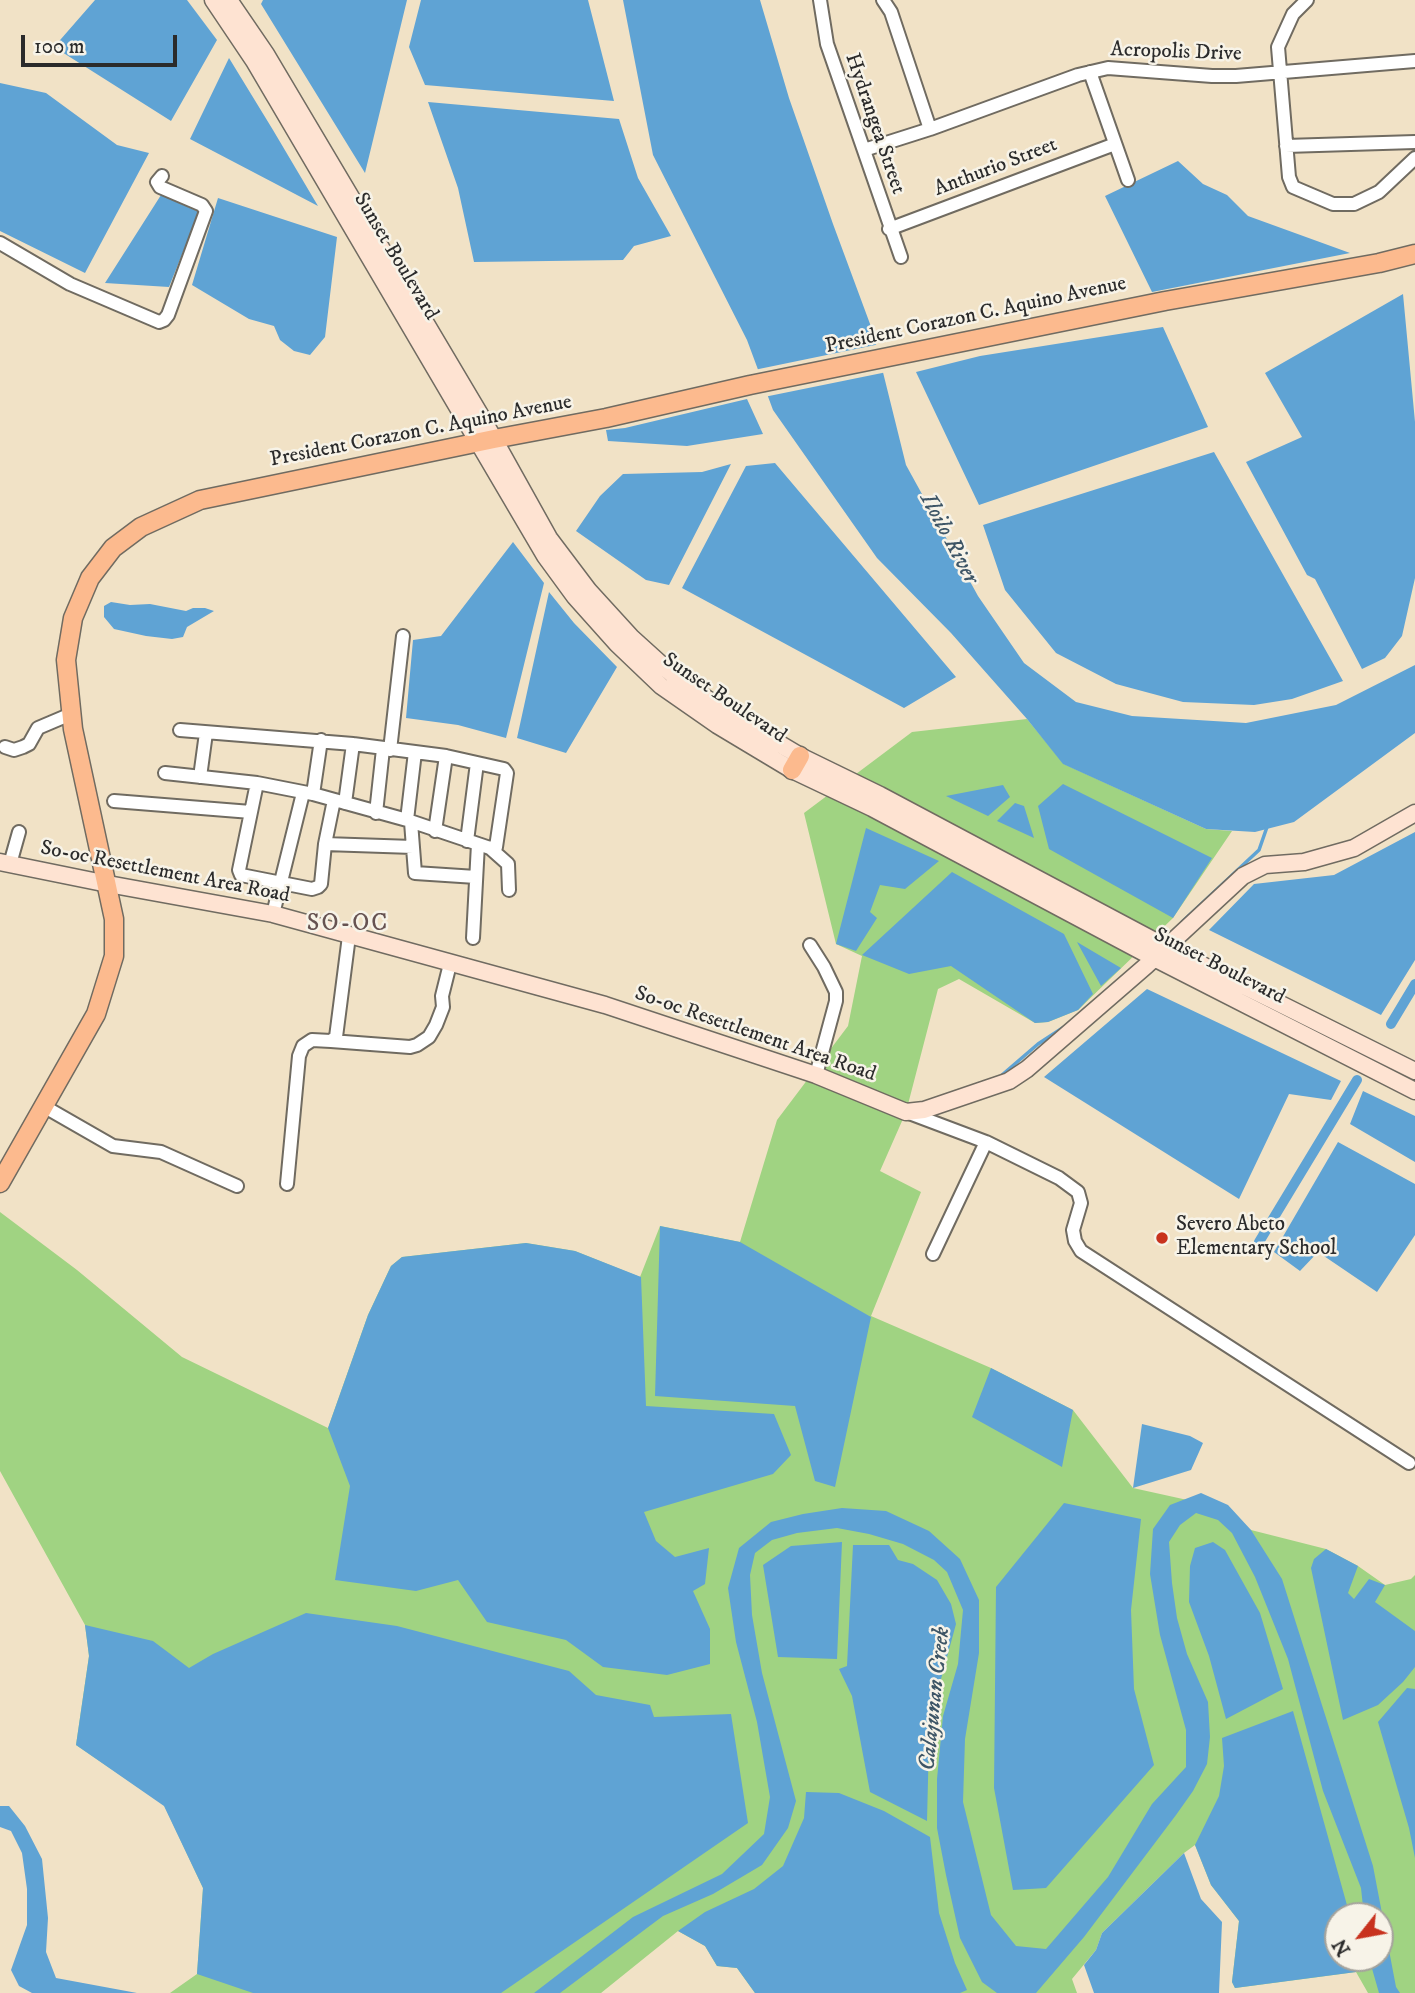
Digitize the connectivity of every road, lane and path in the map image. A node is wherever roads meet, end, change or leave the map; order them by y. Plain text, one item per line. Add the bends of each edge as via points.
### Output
1 (213, 0) edge
2 (229, 0) edge
3 (820, 0) edge
4 (883, 0) edge
5 (1307, 0) edge
6 (240, 27) junction
7 (1415, 61) edge
8 (1090, 72) junction
9 (1279, 73) junction
10 (930, 129) junction
11 (1415, 142) edge
12 (1115, 144) junction
13 (1286, 146) junction
14 (864, 150) junction
15 (1415, 158) edge
16 (162, 176) dead end
17 (1128, 180) dead end
18 (889, 229) junction
19 (0, 243) edge
20 (1415, 254) edge
21 (901, 257) dead end
22 (487, 440) junction
23 (403, 636) dead end
24 (71, 713) junction
25 (180, 730) dead end
26 (206, 733) junction
27 (321, 740) junction
28 (353, 744) junction
29 (5, 747) dead end
30 (387, 750) junction
31 (415, 752) junction
32 (446, 755) junction
33 (477, 763) junction
34 (165, 774) dead end
35 (200, 777) junction
36 (257, 783) junction
37 (308, 794) junction
38 (114, 801) dead end
39 (340, 802) junction
40 (251, 813) junction
41 (376, 813) junction
42 (1415, 813) edge
43 (409, 821) junction
44 (435, 831) junction
45 (19, 832) dead end
46 (325, 844) junction
47 (478, 844) junction
48 (413, 847) junction
49 (5, 863) edge
50 (477, 877) junction
51 (280, 883) junction
52 (108, 884) junction
53 (509, 890) dead end
54 (273, 914) junction
55 (349, 936) junction
56 (473, 938) dead end
57 (810, 946) dead end
58 (1160, 953) junction
59 (450, 964) junction
60 (331, 1041) junction
61 (1415, 1071) edge
62 (816, 1076) junction
63 (1415, 1091) edge
64 (45, 1107) junction
65 (906, 1112) junction
66 (986, 1142) junction
67 (0, 1183) edge
68 (286, 1185) dead end
69 (237, 1186) dead end
70 (933, 1254) dead end
71 (1409, 1462) dead end

1 - 6 main road, Sunset Boulevard
2 - 6 main road, Sunset Boulevard
3 - 14 street, Hydrangea Street via 827,44
4 - 10 street
5 - 9 street via 1282,33
6 - 22 main road, Sunset Boulevard via 273,66
7 - 9 street, Acropolis Drive
8 - 9 street, Acropolis Drive via 1108,68 1212,76
8 - 10 street, Acropolis Drive
8 - 12 street
9 - 13 street
10 - 14 street, Acropolis Drive
11 - 13 street
12 - 17 street
12 - 18 street, Anthurio Street
13 - 15 street via 1293,187 1333,204 1354,204 1379,192
14 - 18 street, Hydrangea Street
16 - 19 street via 160,187 206,211 164,320 159,322 70,284
18 - 21 street, Hydrangea Street
20 - 22 main road, President Corazon C. Aquino Avenue
22 - 24 main road, President Corazon C. Aquino Avenue via 200,500 141,527 113,548 90,578 73,618 66,660
22 - 58 main road, Sunset Boulevard via 589,591 673,675 796,763 872,808
23 - 30 street
24 - 29 street via 38,728 29,744 14,750
24 - 52 main road, President Corazon C. Aquino Avenue
25 - 26 street
26 - 27 street
26 - 35 street
27 - 28 street
27 - 37 street
28 - 30 street
28 - 39 street
30 - 31 street
30 - 41 street
31 - 32 street
31 - 43 street
32 - 33 street
32 - 44 street
33 - 47 street
33 - 47 street via 504,769 507,774 496,847
34 - 35 street
35 - 36 street
36 - 37 street
36 - 40 street
37 - 39 street
37 - 51 street
38 - 40 street
39 - 41 street
39 - 46 street
40 - 51 street via 240,873
41 - 43 street
42 - 58 main road via 1354,848 1304,862 1265,865 1243,876
43 - 44 street
43 - 48 street
44 - 47 street
45 - 49 street
46 - 48 street
46 - 51 street via 318,887
47 - 50 street
47 - 53 street via 508,864
48 - 50 street via 417,874
49 - 52 main road, So-oc Resettlement Area Road
50 - 56 street
51 - 54 street
52 - 54 main road, So-oc Resettlement Area Road
52 - 64 main road, President Corazon C. Aquino Avenue via 114,956 96,1014
54 - 55 main road, So-oc Resettlement Area Road
55 - 59 main road, So-oc Resettlement Area Road
55 - 60 street via 336,1037
57 - 62 street via 836,992
58 - 61 main road, Sunset Boulevard
58 - 63 main road, Sunset Boulevard
58 - 65 main road via 1055,1047 1009,1081
59 - 60 street via 436,1025 417,1045
59 - 62 main road, So-oc Resettlement Area Road via 605,1004
60 - 68 street via 312,1040 299,1056
62 - 65 main road, So-oc Resettlement Area Road
64 - 67 main road, President Corazon C. Aquino Avenue
64 - 69 street via 113,1146 161,1152
65 - 66 street
66 - 70 street
66 - 71 street via 1078,1192 1081,1203 1073,1230 1081,1251

